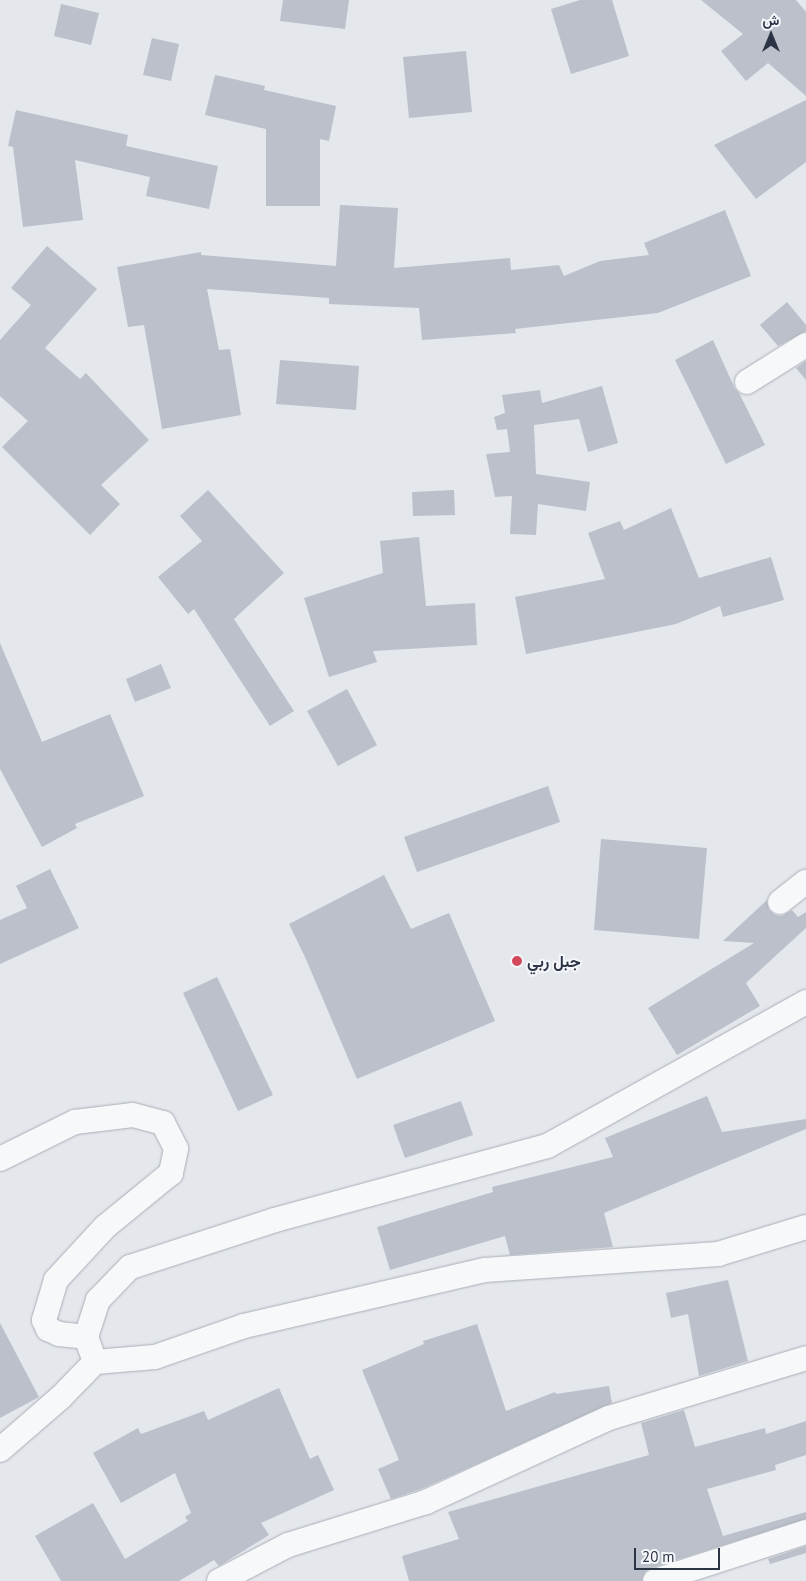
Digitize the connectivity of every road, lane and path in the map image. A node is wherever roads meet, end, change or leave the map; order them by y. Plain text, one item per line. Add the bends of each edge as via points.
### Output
1 (806, 344) edge
2 (747, 382) dead end
3 (806, 882) edge
4 (780, 902) dead end
5 (806, 1002) edge
6 (0, 1159) edge
7 (806, 1227) edge
8 (86, 1336) junction
9 (806, 1358) edge
10 (95, 1362) junction
11 (0, 1450) edge
12 (806, 1532) edge
13 (219, 1581) edge
14 (656, 1581) edge

1 - 2 street
3 - 4 street
5 - 8 street via 547,1146 275,1220 130,1268 98,1300
6 - 8 street via 75,1122 133,1116 163,1123 176,1150 171,1172 106,1227 56,1280 44,1320 48,1329 59,1334
7 - 10 street via 718,1254 485,1270 244,1326 155,1357
8 - 10 street
9 - 13 street via 610,1418 426,1502 288,1545
10 - 11 street via 61,1397
12 - 14 street

